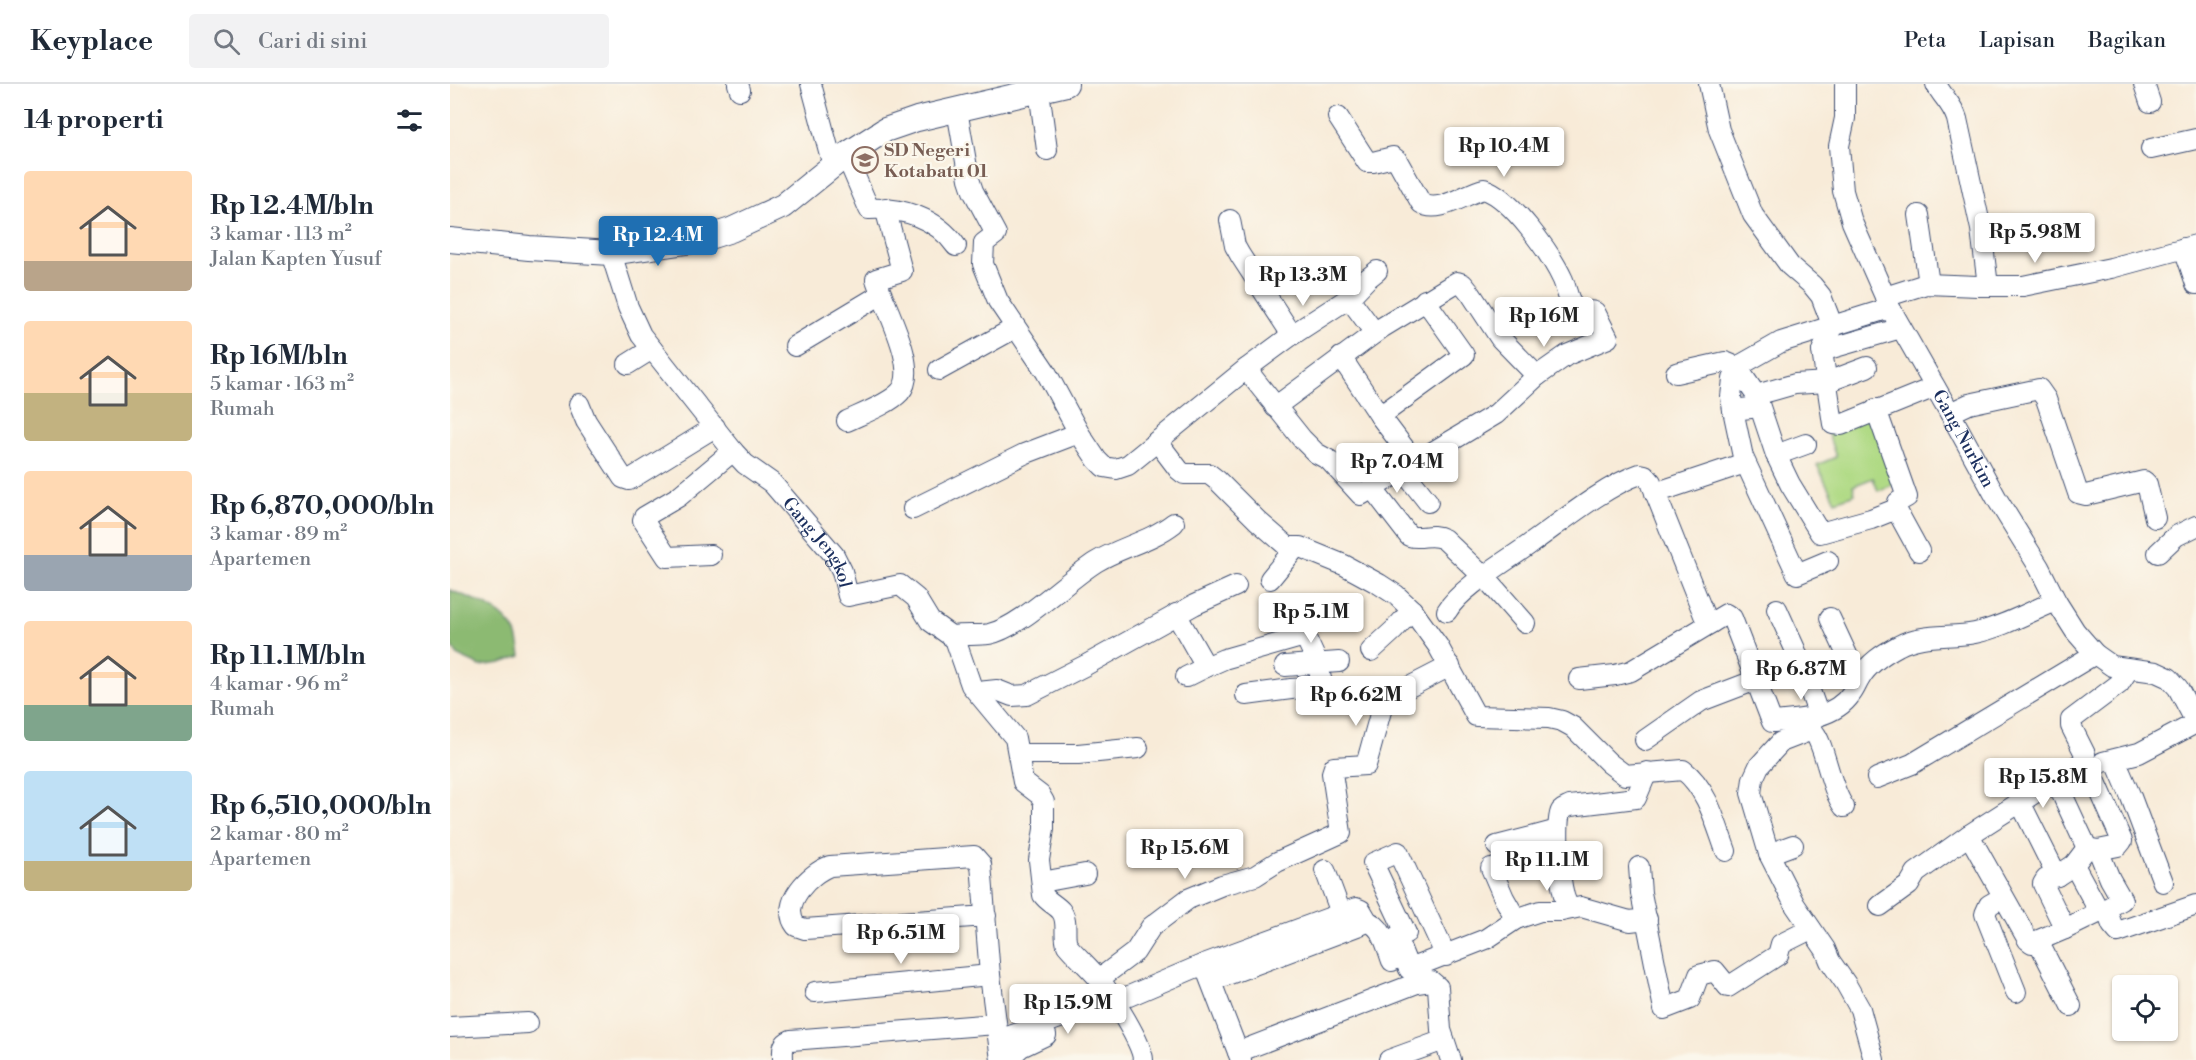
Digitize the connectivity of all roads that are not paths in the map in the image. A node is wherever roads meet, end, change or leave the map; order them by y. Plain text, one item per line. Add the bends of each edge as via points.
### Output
1 (811, 84) edge
2 (1066, 84) edge
3 (1709, 84) edge
4 (1845, 84) edge
5 (1936, 84) edge
6 (1040, 90) junction
7 (957, 110) junction
8 (1338, 117) dead end
9 (2196, 139) edge
10 (2151, 149) dead end
11 (1047, 150) dead end
12 (839, 160) junction
13 (885, 208) junction
14 (1919, 215) dead end
15 (1230, 220) dead end
16 (450, 240) edge
17 (956, 246) dead end
18 (2190, 247) edge
19 (611, 253) junction
20 (1377, 271) dead end
21 (1929, 284) junction
22 (2196, 284) edge
23 (1988, 286) junction
24 (880, 295) junction
25 (1349, 298) junction
26 (1425, 300) junction
27 (1887, 303) junction
28 (1833, 327) junction
29 (1015, 328) junction
30 (1901, 328) junction
31 (1375, 333) junction
32 (1292, 335) junction
33 (795, 346) dead end
34 (652, 349) junction
35 (1822, 351) junction
36 (1341, 357) junction
37 (628, 364) dead end
38 (1868, 367) dead end
39 (1246, 369) junction
40 (939, 370) dead end
41 (1740, 371) junction
42 (1676, 373) dead end
43 (1537, 376) junction
44 (1827, 382) junction
45 (1935, 387) junction
46 (1757, 401) junction
47 (579, 404) dead end
48 (1275, 407) junction
49 (1876, 409) junction
50 (1733, 410) junction
51 (1950, 413) junction
52 (1380, 416) junction
53 (847, 421) dead end
54 (715, 427) junction
55 (1079, 433) junction
56 (1157, 441) junction
57 (1806, 444) dead end
58 (734, 451) junction
59 (1776, 455) junction
60 (1745, 463) junction
61 (1408, 465) junction
62 (1372, 488) junction
63 (1655, 493) junction
64 (1428, 502) dead end
65 (913, 509) dead end
66 (1896, 509) junction
67 (2155, 518) dead end
68 (1174, 523) dead end
69 (2196, 525) edge
70 (1296, 547) junction
71 (1919, 551) dead end
72 (2158, 553) dead end
73 (711, 555) dead end
74 (1828, 561) dead end
75 (1483, 578) junction
76 (1270, 579) dead end
77 (1236, 586) dead end
78 (2056, 601) junction
79 (1777, 609) dead end
80 (1412, 610) junction
81 (1447, 611) dead end
82 (1176, 614) junction
83 (1830, 618) dead end
84 (1711, 622) junction
85 (1525, 623) dead end
86 (952, 636) junction
87 (1371, 651) dead end
88 (2095, 654) junction
89 (1317, 662) junction
90 (1339, 662) dead end
91 (1285, 666) dead end
92 (1450, 666) junction
93 (1206, 667) junction
94 (2128, 670) junction
95 (1186, 677) dead end
96 (1860, 678) junction
97 (1580, 679) dead end
98 (1756, 680) junction
99 (1323, 687) junction
100 (978, 692) junction
101 (1246, 695) dead end
102 (1384, 700) junction
103 (1819, 716) junction
104 (2195, 716) edge
105 (1772, 722) junction
106 (1645, 740) dead end
107 (1781, 742) junction
108 (1138, 748) dead end
109 (1019, 754) junction
110 (2115, 760) junction
111 (2086, 764) junction
112 (1647, 772) junction
113 (1876, 778) dead end
114 (2055, 779) junction
115 (2020, 802) junction
116 (1844, 807) dead end
117 (1558, 830) junction
118 (1969, 835) junction
119 (1793, 845) dead end
120 (1497, 846) dead end
121 (2093, 849) junction
122 (1726, 851) dead end
123 (1769, 854) junction
124 (2074, 865) junction
125 (1639, 867) dead end
126 (1491, 868) dead end
127 (1325, 870) dead end
128 (1085, 874) dead end
129 (2057, 876) junction
130 (1042, 882) junction
131 (2003, 897) junction
132 (2196, 905) edge
133 (1880, 906) dead end
134 (1570, 909) junction
135 (2102, 910) junction
136 (1341, 913) junction
137 (2177, 913) junction
138 (986, 916) junction
139 (1516, 919) junction
140 (1647, 919) junction
141 (1368, 922) junction
142 (1810, 929) junction
143 (2064, 929) junction
144 (2038, 941) junction
145 (1446, 956) junction
146 (1207, 972) junction
147 (990, 975) junction
148 (1099, 979) junction
149 (1403, 989) junction
150 (815, 992) dead end
151 (2016, 992) dead end
152 (1119, 1001) junction
153 (2072, 1006) dead end
154 (528, 1023) dead end
155 (450, 1027) edge
156 (997, 1032) junction
157 (1444, 1040) junction
158 (1240, 1056) edge
159 (783, 1060) edge
160 (1001, 1060) edge
161 (1007, 1060) edge
162 (1143, 1060) edge
163 (1389, 1060) edge
164 (1451, 1060) edge
165 (1874, 1060) edge

1 - 12 street
2 - 6 main road
3 - 28 street via 1719,130 1754,215 1790,266 1821,296
4 - 27 street, Gang Nurkim via 1845,118 1839,146 1843,191
5 - 23 street via 1952,104 1957,119 1981,229
6 - 7 main road
6 - 11 street
7 - 12 main road via 885,130
7 - 29 street via 969,179 996,234 984,243 983,264 998,301
8 - 43 street via 1367,162 1393,157 1396,160 1426,207 1484,189 1504,201 1555,266 1575,310 1591,310 1598,315 1606,339 1576,350
9 - 10 street
12 - 13 street via 869,209
12 - 19 main road via 783,206 731,230 700,240
13 - 17 street via 921,217 942,230
13 - 24 street via 902,271 876,279
14 - 21 street
15 - 32 street via 1235,246
16 - 19 main road
18 - 22 street
18 - 23 street via 2023,286
19 - 34 street, Gang Jengkol via 636,326
20 - 25 street
21 - 23 street
21 - 27 street via 1921,284
24 - 33 street
24 - 53 street via 894,322 906,380 896,395
25 - 31 street
25 - 32 street
26 - 31 street
26 - 43 street via 1457,282 1463,284 1500,338
26 - 52 street via 1464,355
27 - 28 street
27 - 30 street, Gang Nurkim
28 - 35 street
28 - 41 street via 1781,342
29 - 40 street
29 - 55 street via 1046,372
30 - 35 street
30 - 45 street, Gang Nurkim
31 - 36 street
32 - 39 street
34 - 37 street
34 - 54 street, Gang Jengkol
35 - 44 street
36 - 48 street
36 - 52 street
38 - 44 street
39 - 48 street
39 - 56 street
41 - 42 street via 1725,362
41 - 46 street
41 - 50 street via 1731,386
43 - 61 street via 1496,414
44 - 46 street via 1795,384
44 - 49 street via 1831,420 1837,426
45 - 49 street
45 - 51 street, Gang Nurkim
46 - 50 street
46 - 59 street
47 - 54 street via 623,478 629,480
48 - 62 street via 1359,495
49 - 66 street via 1906,495
50 - 60 street
51 - 67 street via 1969,404 2039,389 2046,399 2078,493 2086,495 2144,481
51 - 78 street, Gang Nurkim
52 - 61 street
54 - 58 street, Gang Jengkol
55 - 56 street via 1104,467 1116,469 1128,465
55 - 65 street via 1024,454
56 - 70 street via 1184,474 1209,474 1211,486 1288,547
57 - 59 street
58 - 73 street via 643,520 667,557
58 - 86 street, Gang Jengkol via 772,483 834,555 848,596 900,585 916,598 930,621
59 - 66 street via 1820,533
60 - 63 street
60 - 74 street via 1797,574
61 - 62 street
61 - 64 street
62 - 75 street via 1409,536 1436,535 1444,539
63 - 75 street via 1645,475 1635,476 1594,498
63 - 84 street via 1704,615
66 - 71 street
68 - 86 street via 1161,533 1097,561 1013,624 989,634
69 - 72 street via 2176,536
70 - 76 street
70 - 80 street via 1379,584
75 - 81 street
75 - 85 street
77 - 82 street
78 - 88 street, Gang Nurkim via 2075,632
78 - 96 street via 1976,633 1902,644 1876,660
79 - 103 street
80 - 87 street
80 - 92 street
82 - 93 street
82 - 100 street via 1027,695 1012,696 997,690
83 - 96 street
84 - 97 street via 1631,671
84 - 98 street via 1726,614 1732,618
86 - 100 street, Gang Jengkol via 971,685
88 - 94 street, Gang Nurkim via 2112,666
88 - 113 street via 1912,764
89 - 90 street
89 - 91 street
89 - 93 street via 1305,636
89 - 99 street
92 - 102 street
92 - 112 street via 1476,717 1562,721 1580,733 1616,770 1625,775
93 - 95 street
94 - 104 street, Gang Nurkim via 2156,672 2169,678
94 - 111 street via 2111,691 2071,720
96 - 103 street via 1851,696
98 - 105 street
98 - 106 street via 1701,701
99 - 101 street
99 - 102 street
100 - 109 street, Gang Jengkol via 1015,738
102 - 148 street via 1366,765 1334,767 1332,773 1341,833 1255,876 1188,899 1151,927 1135,952
103 - 105 street
104 - 110 street via 2155,746
105 - 107 street
107 - 116 street via 1805,731 1816,733 1831,782
107 - 123 street via 1760,766 1751,794
108 - 109 street
109 - 130 street, Gang Jengkol via 1023,782 1044,802 1039,860
110 - 111 street
110 - 137 street
111 - 114 street
111 - 121 street via 2122,841 2118,846
112 - 117 street via 1636,798 1564,808
112 - 122 street via 1683,770 1692,777
114 - 115 street
114 - 121 street
115 - 118 street
115 - 129 street
117 - 120 street
117 - 134 street via 1561,880
118 - 131 street
118 - 133 street
119 - 123 street
121 - 124 street
121 - 135 street via 2122,900
123 - 142 street
124 - 129 street
124 - 135 street
125 - 140 street
126 - 139 street
127 - 136 street
128 - 130 street
129 - 143 street via 2043,884
130 - 148 street, Gang Jengkol via 1043,896 1064,916 1067,945
131 - 144 street via 2024,936 2032,943
131 - 151 street via 1989,905 1985,916
132 - 137 street
134 - 139 street via 1540,911
134 - 140 street via 1581,907 1630,921
135 - 137 street via 2118,932
135 - 143 street
136 - 141 street via 1359,908
136 - 146 street
138 - 138 street via 981,864 974,856 830,866 807,881 791,913 796,926 805,929
138 - 147 street
139 - 145 street via 1486,939
140 - 142 street via 1664,1009 1690,999 1699,975 1715,971 1728,987 1778,955 1781,945
141 - 146 street
141 - 149 street via 1381,932
142 - 165 street via 1860,1009
143 - 144 street
144 - 153 street
145 - 145 street via 1409,969 1396,937 1406,933 1373,864 1398,852
146 - 152 street
146 - 158 street
147 - 150 street
147 - 156 street
148 - 152 street, Gang Jengkol
149 - 157 street via 1431,981 1438,987
149 - 158 street
152 - 156 street
152 - 161 street via 1031,1041
152 - 162 street, Gang Jengkol
154 - 155 street
156 - 159 street via 791,1040 784,1044
156 - 160 street
157 - 163 street
157 - 164 street

